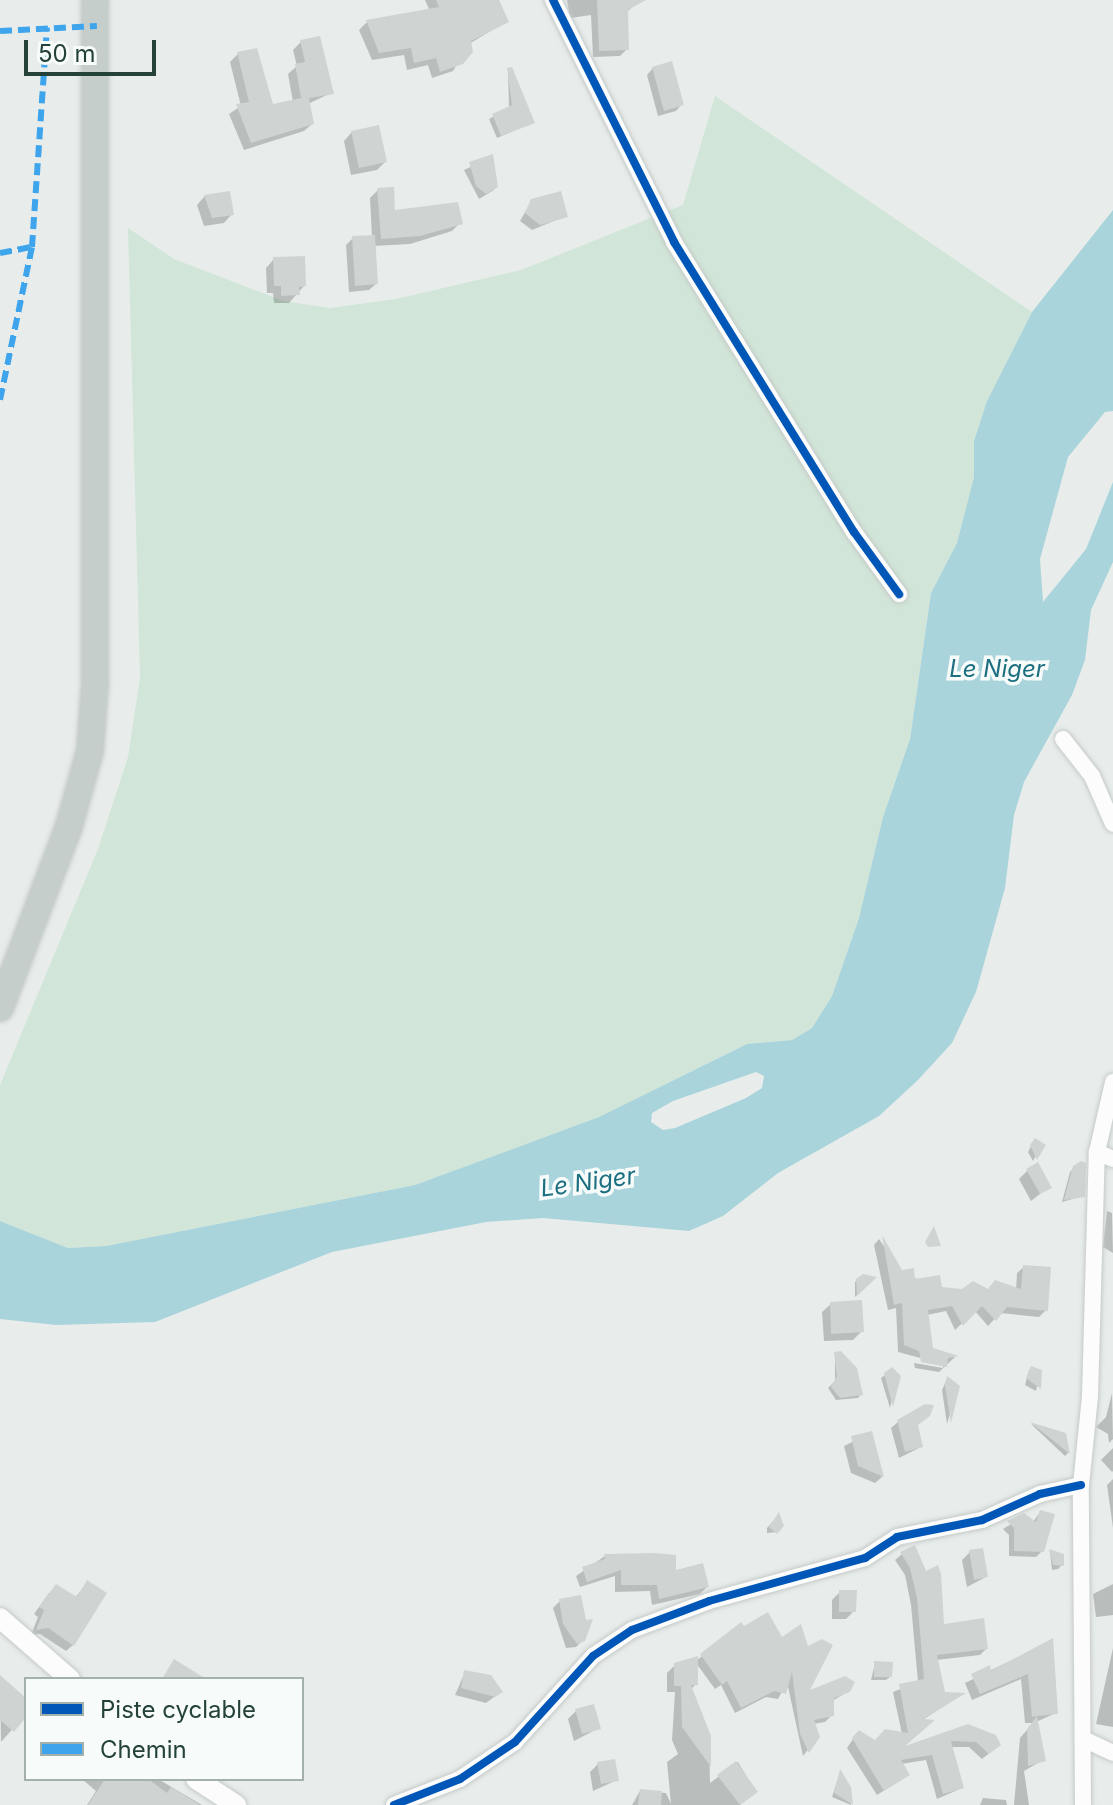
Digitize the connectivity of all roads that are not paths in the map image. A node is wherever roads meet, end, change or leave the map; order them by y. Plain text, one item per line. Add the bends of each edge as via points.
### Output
1 (95, 0) edge
2 (553, 0) edge
3 (899, 594) dead end
4 (1063, 739) dead end
5 (1113, 824) edge
6 (0, 1008) edge
7 (1113, 1082) edge
8 (1105, 1155) edge
9 (1081, 1485) junction
10 (0, 1618) edge
11 (68, 1677) edge
12 (1083, 1739) junction
13 (1113, 1753) edge
14 (199, 1781) edge
15 (236, 1805) edge
16 (394, 1805) edge
17 (1083, 1805) edge

1 - 6 highway via 95,683 90,751 69,826
2 - 3 street via 674,242 854,532
4 - 5 street via 1092,776
7 - 8 street
8 - 9 street
9 - 12 street
9 - 16 street via 1040,1494 982,1520 897,1537 865,1558 709,1601 632,1630 593,1656 515,1742 460,1779
10 - 11 street
12 - 13 street
12 - 17 street
14 - 15 street

